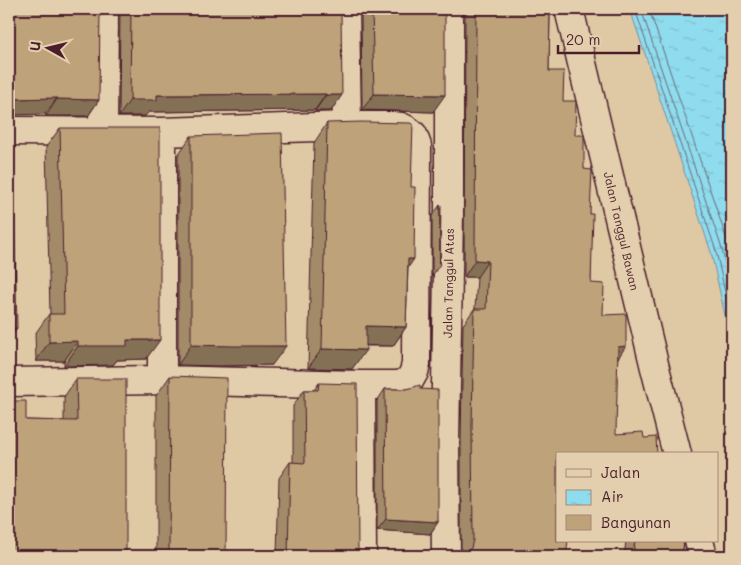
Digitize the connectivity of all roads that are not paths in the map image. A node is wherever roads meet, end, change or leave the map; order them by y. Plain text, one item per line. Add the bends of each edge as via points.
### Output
1 (104, 9) edge
2 (345, 9) edge
3 (449, 9) edge
4 (569, 9) edge
5 (347, 126) junction
6 (9, 131) edge
7 (103, 132) junction
8 (162, 132) junction
9 (162, 380) junction
10 (9, 382) edge
11 (361, 385) junction
12 (676, 452) edge
13 (699, 542) edge
14 (362, 556) edge
15 (446, 556) edge
16 (703, 556) edge

1 - 7 street
2 - 5 street
3 - 15 street, Jalan Tanggul Atas via 444,442
4 - 12 street, Jalan Tanggul Bawan
5 - 8 street
5 - 11 street via 401,127 413,135 417,146 414,372 409,381 398,385
6 - 7 street
7 - 8 street
8 - 9 street
9 - 10 street
9 - 11 street
11 - 14 street
13 - 16 street

